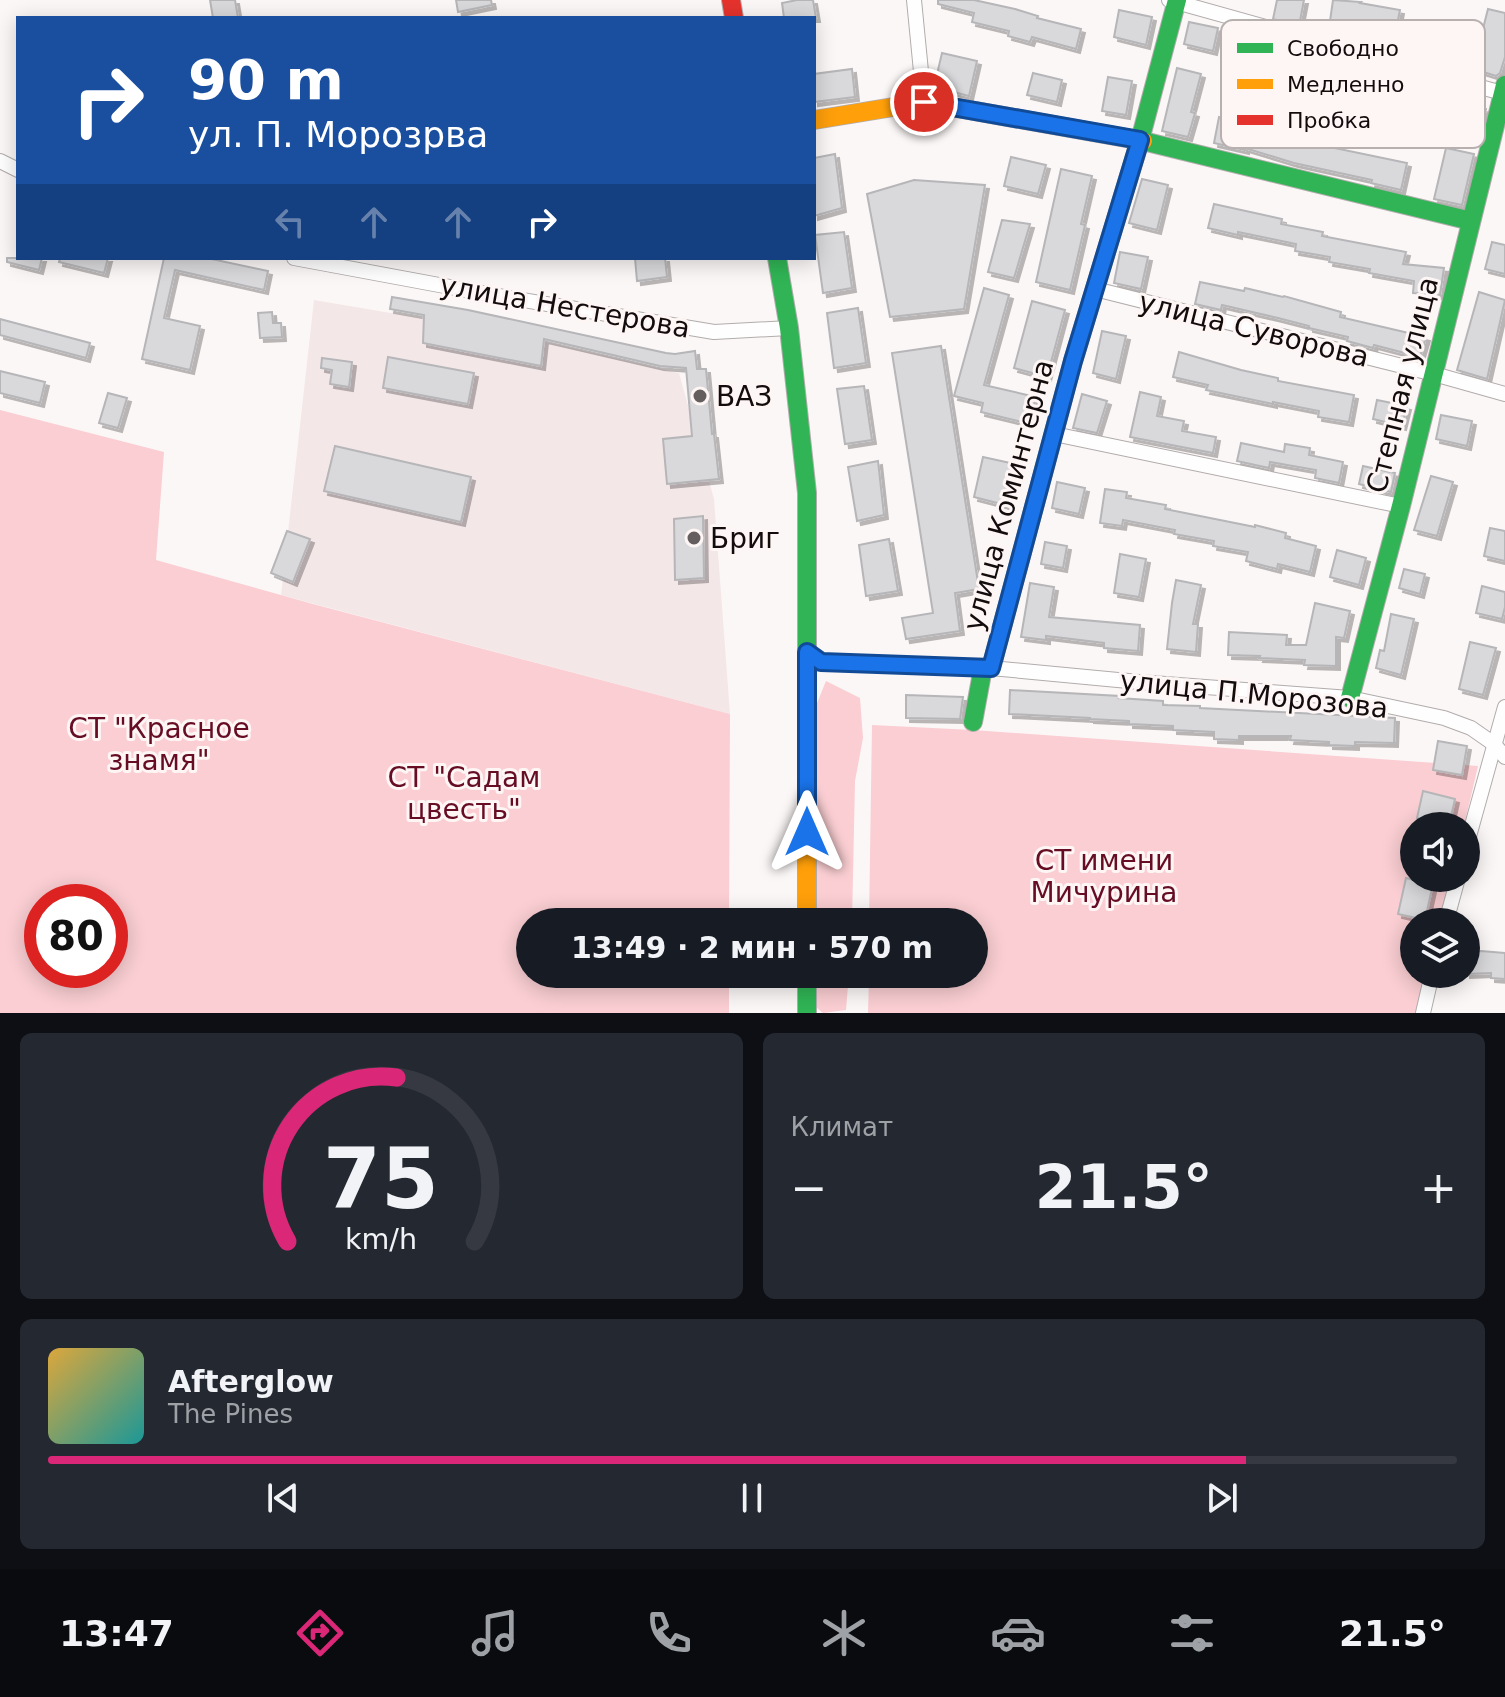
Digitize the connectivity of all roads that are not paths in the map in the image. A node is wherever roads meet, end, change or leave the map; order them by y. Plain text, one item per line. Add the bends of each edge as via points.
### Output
1 (914, 0) edge
2 (1174, 1) edge
3 (1245, 20) edge
4 (1504, 89) edge
5 (924, 102) junction
6 (816, 120) edge
7 (1140, 140) junction
8 (1471, 221) junction
9 (305, 260) edge
10 (777, 260) edge
11 (1095, 289) junction
12 (789, 328) junction
13 (1434, 374) junction
14 (1505, 394) edge
15 (1054, 434) junction
16 (1401, 506) junction
17 (807, 652) junction
18 (987, 668) junction
19 (1350, 698) junction
20 (1505, 707) edge
21 (973, 722) dead end
22 (1494, 744) junction
23 (1505, 757) edge
24 (1476, 812) edge
25 (807, 908) edge
26 (807, 988) edge
27 (1429, 988) edge
28 (807, 1013) edge
29 (1423, 1013) edge

1 - 5 street
2 - 3 street
2 - 7 main road, улица Коминтерна
4 - 8 main road, Степная улица
5 - 6 main road
5 - 7 main road
7 - 8 main road
7 - 11 main road, улица Коминтерна
8 - 13 main road, Степная улица
9 - 12 street, улица Нестерова via 714,332
10 - 12 main road
11 - 13 street, улица Суворова
11 - 15 main road, улица Коминтерна
12 - 17 main road via 807,493
13 - 14 street, улица Суворова
13 - 16 main road, Степная улица
15 - 16 street
15 - 18 main road, улица Коминтерна
16 - 19 main road, Степная улица
17 - 18 street, улица П.Морозова via 821,662
17 - 25 main road
18 - 19 street, улица П.Морозова
18 - 21 main road, улица Коминтерна
19 - 22 street, улица П.Морозова via 1444,718
20 - 22 street
22 - 23 street, улица П.Морозова
22 - 24 street
26 - 28 main road
27 - 29 street

